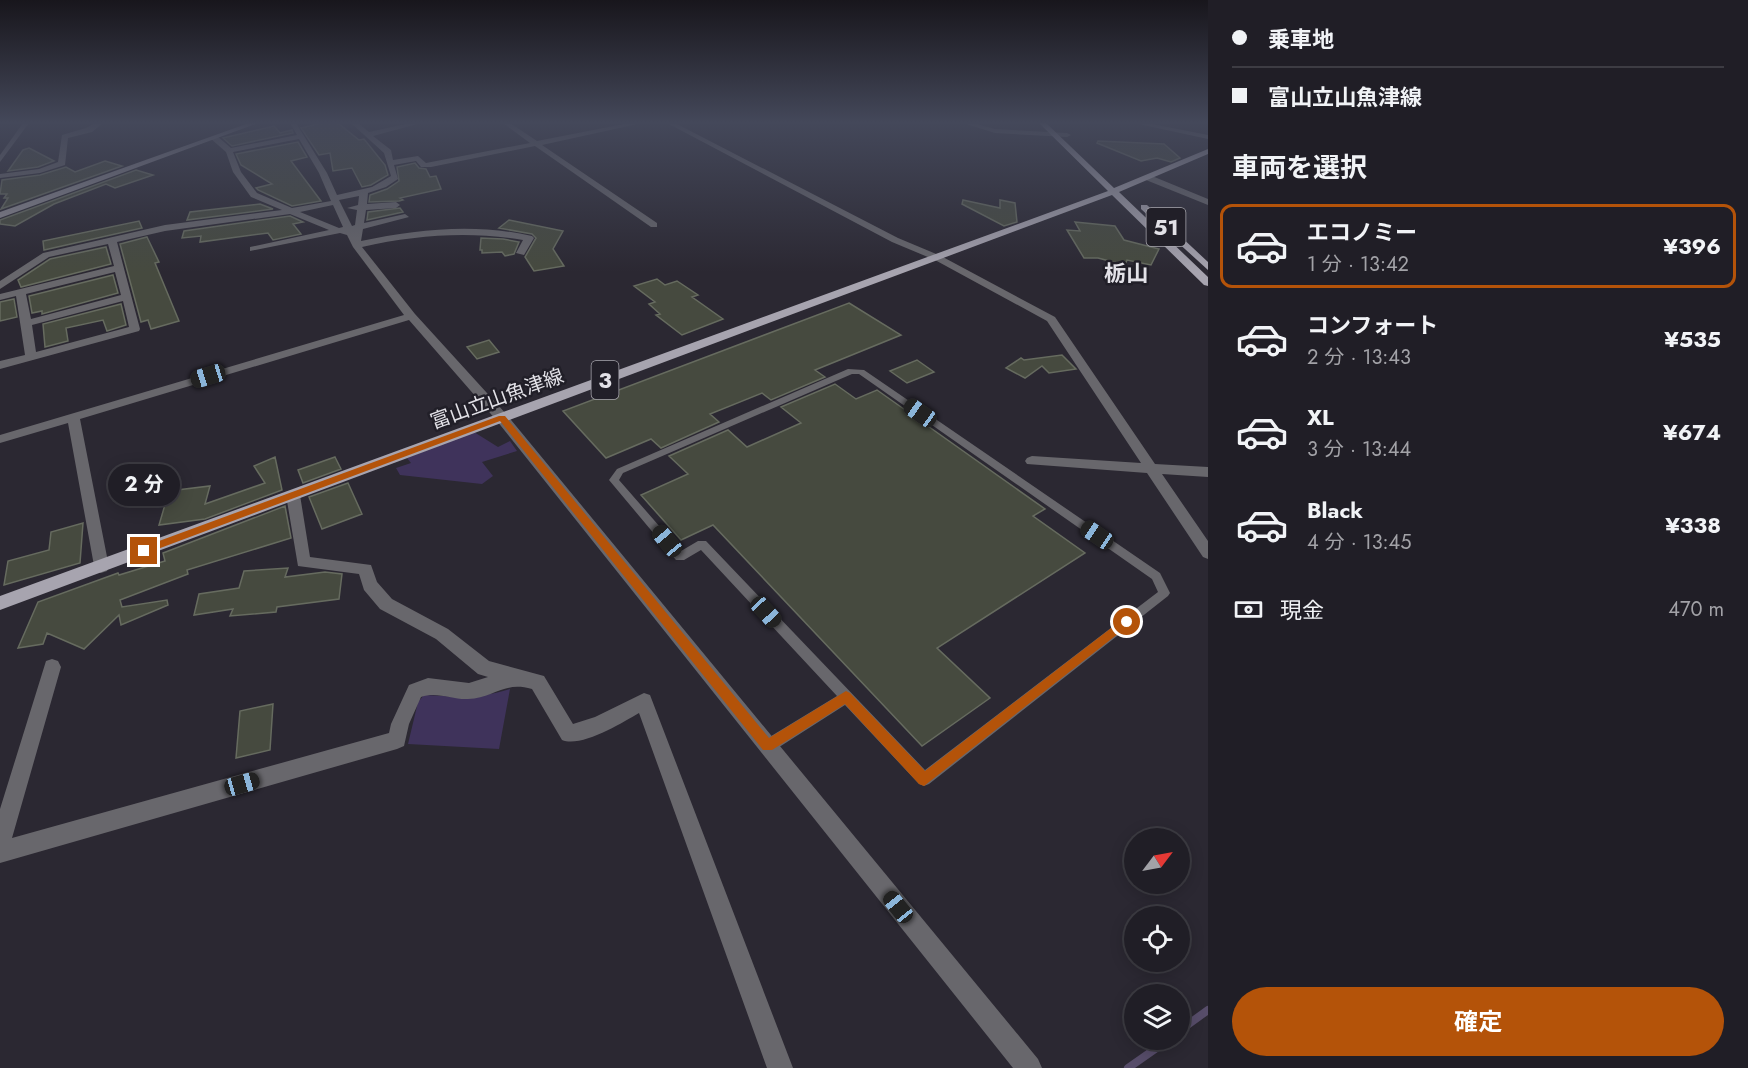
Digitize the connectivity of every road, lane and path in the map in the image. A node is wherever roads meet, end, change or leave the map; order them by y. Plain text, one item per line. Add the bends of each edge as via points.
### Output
1 (25, 173) edge
2 (117, 173) edge
3 (238, 173) edge
4 (323, 173) edge
5 (394, 173) edge
6 (578, 173) edge
7 (766, 173) edge
8 (1101, 173) edge
9 (1160, 173) edge
10 (0, 176) edge
11 (1149, 178) junction
12 (1118, 187) junction
13 (364, 193) junction
14 (1208, 202) edge
15 (337, 203) junction
16 (396, 205) dead end
17 (361, 207) junction
18 (290, 211) junction
19 (0, 215) edge
20 (405, 217) dead end
21 (654, 225) dead end
22 (359, 227) junction
23 (336, 230) junction
24 (348, 230) junction
25 (112, 240) junction
26 (356, 245) junction
27 (253, 249) dead end
28 (521, 253) dead end
29 (938, 258) junction
30 (1208, 267) edge
31 (119, 268) junction
32 (1208, 283) edge
33 (0, 286) edge
34 (21, 292) junction
35 (0, 297) edge
36 (127, 297) junction
37 (411, 316) junction
38 (26, 323) junction
39 (31, 357) junction
40 (0, 365) edge
41 (73, 417) junction
42 (502, 418) junction
43 (0, 439) edge
44 (1032, 461) dead end
45 (1152, 469) junction
46 (1208, 472) edge
47 (293, 495) junction
48 (1208, 553) edge
49 (101, 567) junction
50 (0, 603) edge
51 (52, 667) dead end
52 (514, 677) junction
53 (846, 696) junction
54 (768, 746) junction
55 (0, 843) edge
56 (0, 852) edge
57 (780, 1068) edge
58 (1029, 1068) edge

1 - 10 street
2 - 19 main road
3 - 18 street via 254,195
4 - 15 street
5 - 13 street via 391,182
6 - 21 street
7 - 29 street
8 - 12 main road, 51
9 - 11 main road, 富山立山魚津線 / 3
11 - 12 main road, 富山立山魚津線 / 3
11 - 14 street
12 - 29 main road, 富山立山魚津線 / 3
12 - 30 main road, 51
12 - 32 main road, 51
13 - 15 street
13 - 17 street
15 - 17 street
15 - 18 street
15 - 24 street
16 - 17 street
17 - 22 street
18 - 23 street
18 - 25 street via 165,228
20 - 22 street
22 - 24 street
22 - 26 street
23 - 24 street
23 - 27 street
24 - 26 street
25 - 31 street
25 - 33 street via 46,255
26 - 28 street via 437,231 491,231 529,238
26 - 37 street
29 - 42 main road, 富山立山魚津線 / 3
29 - 45 street via 1051,319
31 - 34 street
31 - 36 street
34 - 35 street
34 - 38 street
36 - 38 street
36 - 39 street via 135,329
37 - 41 street
37 - 42 street
38 - 39 street
39 - 40 street
41 - 43 street
41 - 49 street
42 - 47 main road, 富山立山魚津線 / 3
42 - 54 street
44 - 45 street
45 - 46 street
45 - 48 street
47 - 49 main road, 富山立山魚津線 / 3
47 - 52 street via 303,562 365,569 370,585 386,604 442,634 484,668
49 - 50 main road, 富山立山魚津線 / 3
51 - 55 street
52 - 56 street via 469,691 428,686 415,692 397,740
52 - 57 street via 538,682 568,734 599,725 644,701
53 - 53 lane via 702,544 680,556 614,480 620,471 851,371 861,372 1156,576 1164,593 924,779
53 - 54 lane
54 - 58 street

